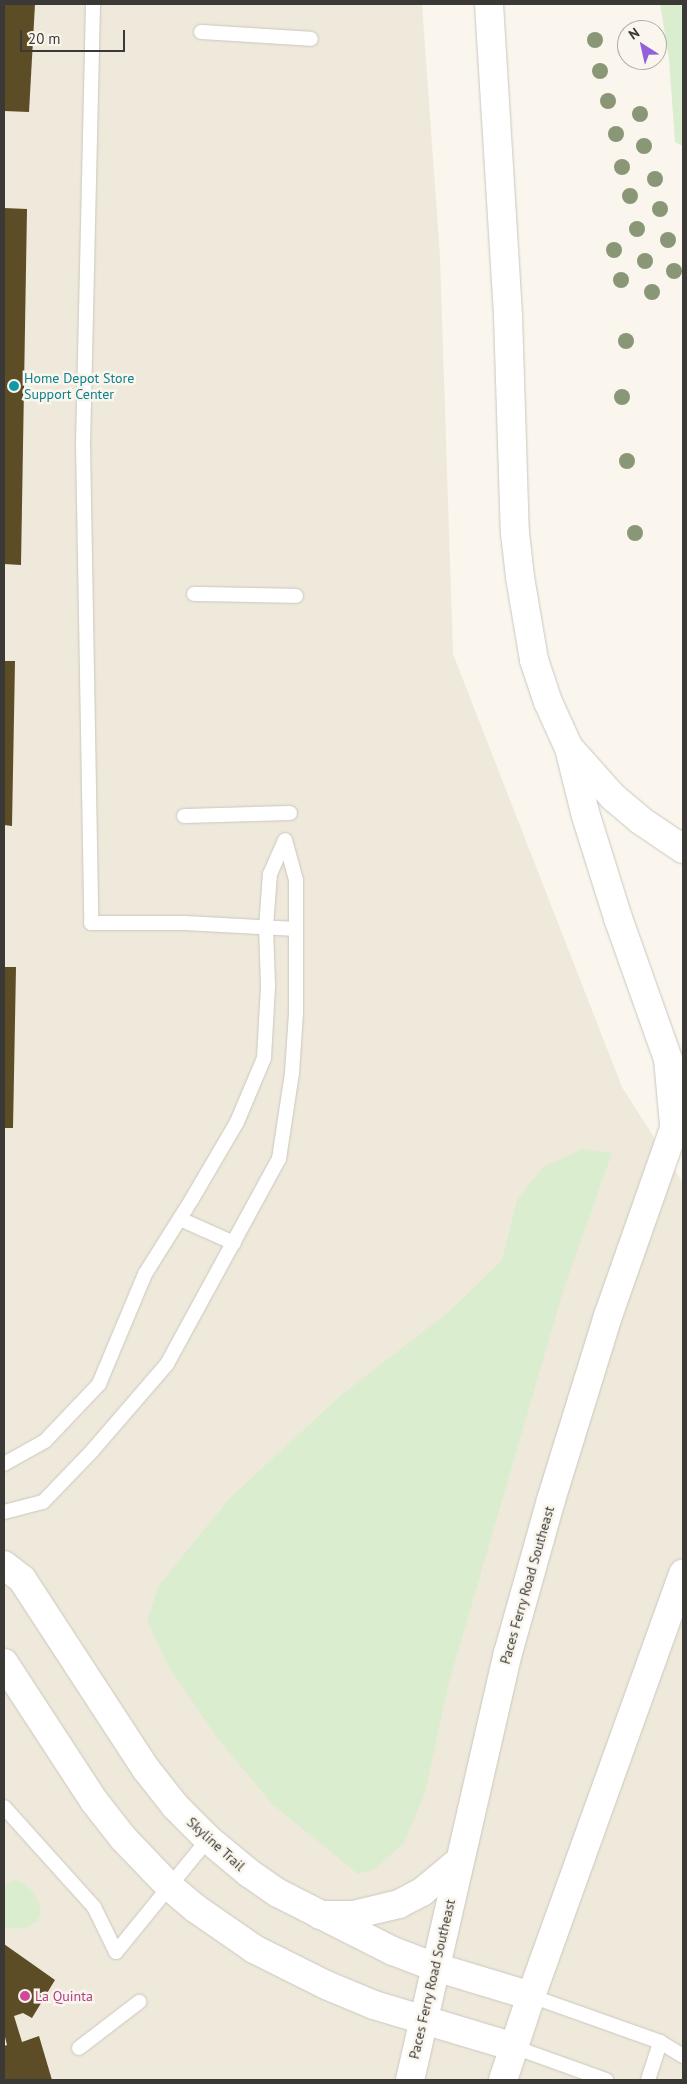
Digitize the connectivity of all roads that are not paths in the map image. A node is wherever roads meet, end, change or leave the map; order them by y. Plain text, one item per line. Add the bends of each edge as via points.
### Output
1 (94, 4) edge
2 (489, 4) edge
3 (202, 32) dead end
4 (311, 39) dead end
5 (194, 594) dead end
6 (296, 596) dead end
7 (570, 748) junction
8 (290, 813) dead end
9 (184, 816) dead end
10 (683, 849) edge
11 (266, 927) junction
12 (296, 929) junction
13 (679, 1113) edge
14 (180, 1218) junction
15 (234, 1243) junction
16 (4, 1464) edge
17 (4, 1512) edge
18 (4, 1565) edge
19 (683, 1574) edge
20 (4, 1663) edge
21 (4, 1806) edge
22 (208, 1839) junction
23 (458, 1862) junction
24 (170, 1887) junction
25 (320, 1915) junction
26 (435, 1968) junction
27 (531, 1996) junction
28 (139, 2002) dead end
29 (423, 2020) junction
30 (660, 2042) junction
31 (514, 2046) junction
32 (79, 2048) dead end
33 (683, 2056) edge
34 (410, 2080) edge
35 (503, 2080) edge
36 (606, 2080) edge
37 (648, 2080) edge

1 - 11 lane via 83,444 91,923
2 - 7 main road via 508,316 515,533 534,660 548,702
3 - 4 lane
5 - 6 lane
7 - 10 main road via 614,797 640,820
7 - 13 main road via 586,816 618,918 668,1059
8 - 9 lane
11 - 12 lane
11 - 12 lane via 270,874 285,840 296,880
11 - 14 lane via 268,986 264,1058 237,1122
12 - 15 lane via 292,1073 279,1159
13 - 23 main road, Paces Ferry Road Southeast via 608,1316 551,1500 508,1653
14 - 15 lane
14 - 16 lane via 145,1274 99,1384 45,1441
15 - 17 lane via 167,1364 43,1502
18 - 22 main road, Skyline Trail via 22,1579 146,1769 175,1806
19 - 27 main road
20 - 24 main road via 94,1802
21 - 24 lane via 94,1907 116,1952
22 - 24 lane
22 - 25 main road, Skyline Trail via 249,1873
23 - 25 main road via 422,1892 399,1904 353,1915
23 - 26 main road, Paces Ferry Road Southeast
24 - 29 main road via 223,1929 288,1968 374,2005
25 - 26 main road, Skyline Trail
26 - 27 main road, Skyline Trail
26 - 29 main road, Paces Ferry Road Southeast
27 - 30 lane
27 - 31 main road
28 - 32 lane
29 - 31 main road
29 - 34 main road, Paces Ferry Road Southeast
30 - 33 lane
30 - 37 lane
31 - 35 main road
31 - 36 lane

